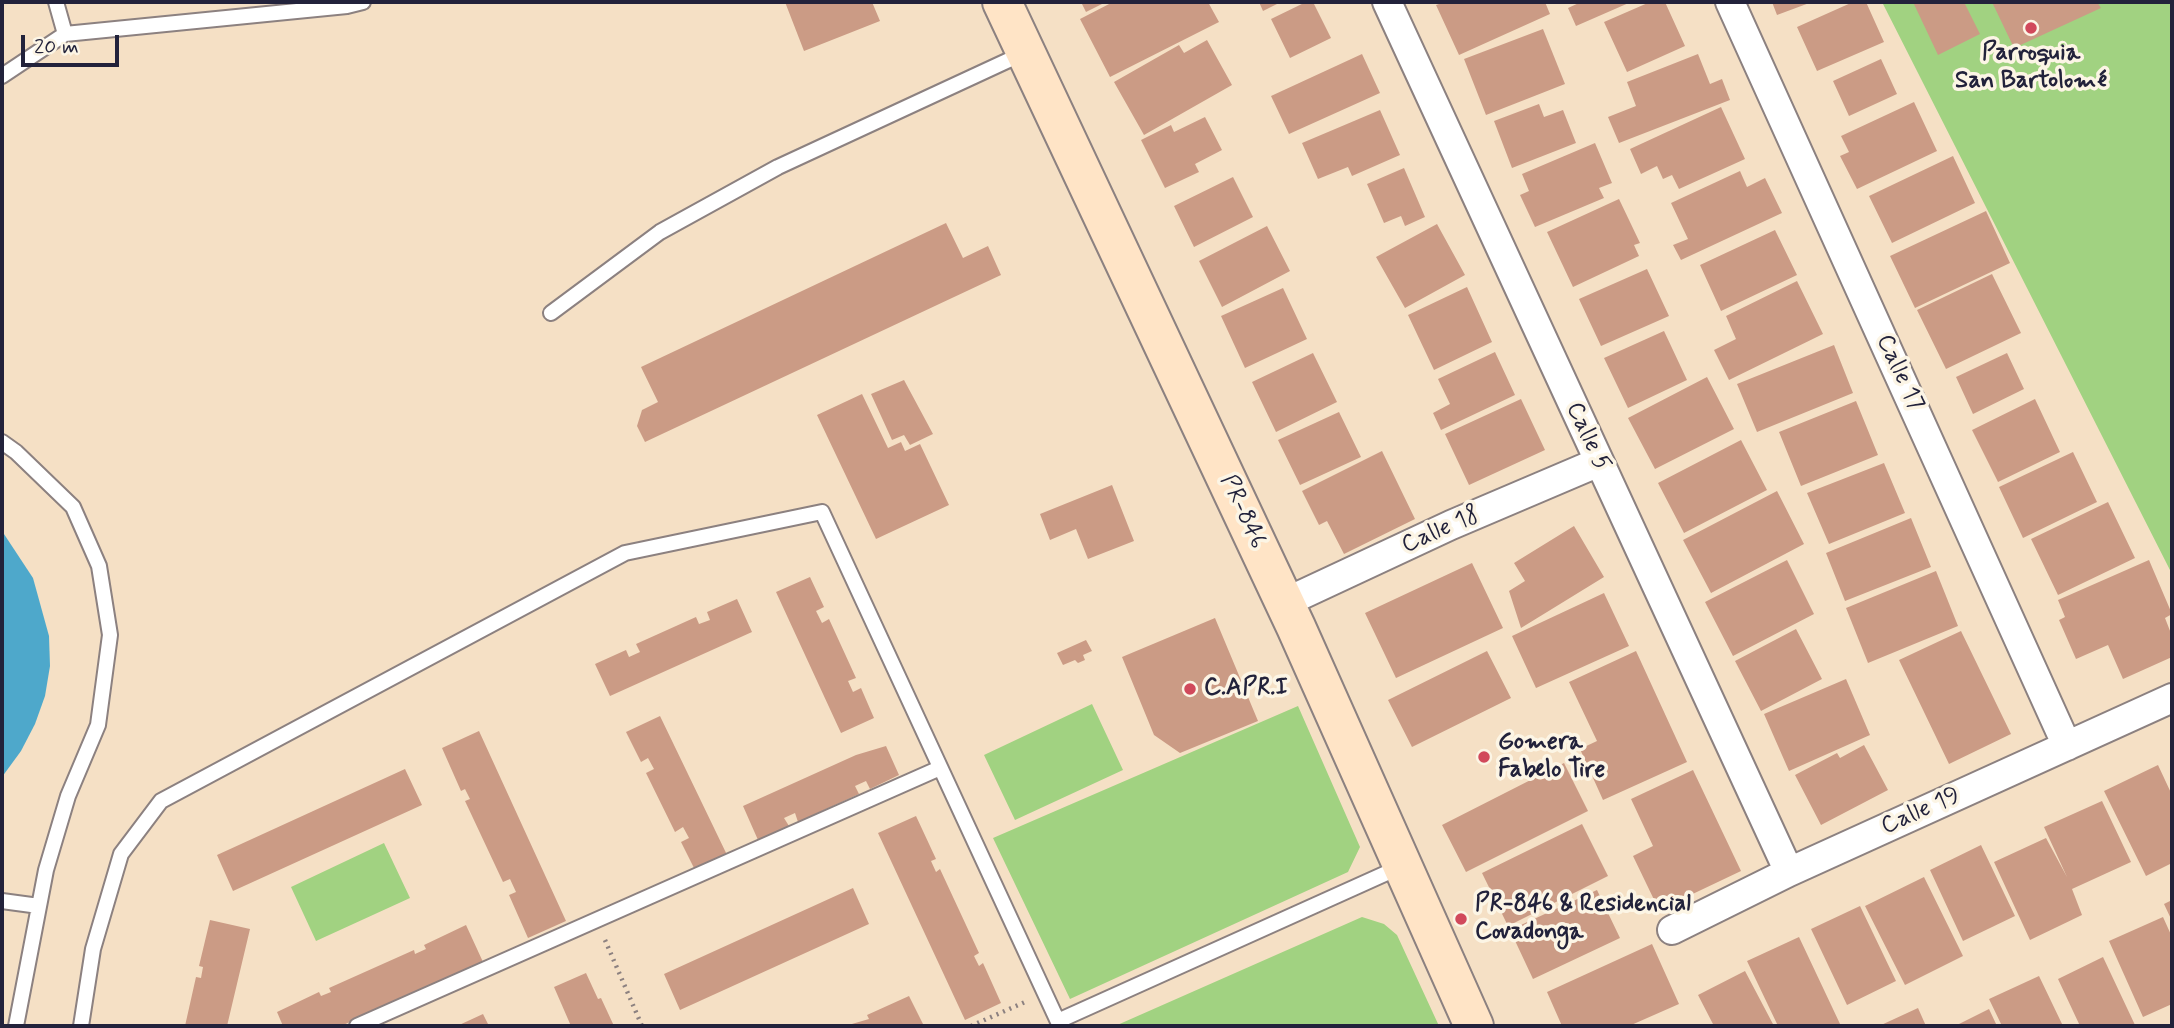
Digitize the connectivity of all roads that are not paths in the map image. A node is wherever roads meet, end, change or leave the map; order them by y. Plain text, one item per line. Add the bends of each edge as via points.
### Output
1 (56, 2) edge
2 (363, 2) edge
3 (1002, 2) edge
4 (1387, 2) edge
5 (1730, 2) edge
6 (65, 34) junction
7 (1026, 53) junction
8 (2, 76) edge
9 (551, 313) dead end
10 (2, 442) edge
11 (1599, 462) junction
12 (1284, 603) junction
13 (2172, 698) edge
14 (2067, 746) junction
15 (940, 768) junction
16 (1405, 865) junction
17 (1789, 872) junction
18 (2, 901) edge
19 (39, 906) junction
20 (1672, 930) dead end
21 (1059, 1024) edge
22 (16, 1026) edge
23 (80, 1026) edge
24 (357, 1026) edge
25 (1474, 1026) edge

1 - 6 lane
2 - 6 lane
3 - 7 street, PR-846 / PR-846
4 - 11 street, Calle 5
5 - 14 street, Calle 17
6 - 8 lane
7 - 9 lane via 778,167 660,232
7 - 12 street, PR-846 / PR-846
10 - 19 lane via 73,507 99,566 110,635 98,725 68,796
11 - 12 street, Calle 18
11 - 17 street, Calle 5
12 - 16 street, PR-846 / PR-846
13 - 14 street, Calle 19
14 - 17 street, Calle 19
15 - 21 lane
15 - 23 lane via 822,512 625,553 162,801 121,854 93,949
15 - 24 lane
16 - 21 lane
16 - 25 street, PR-846 / PR-846
17 - 20 street, Calle 19
18 - 19 lane
19 - 22 lane

